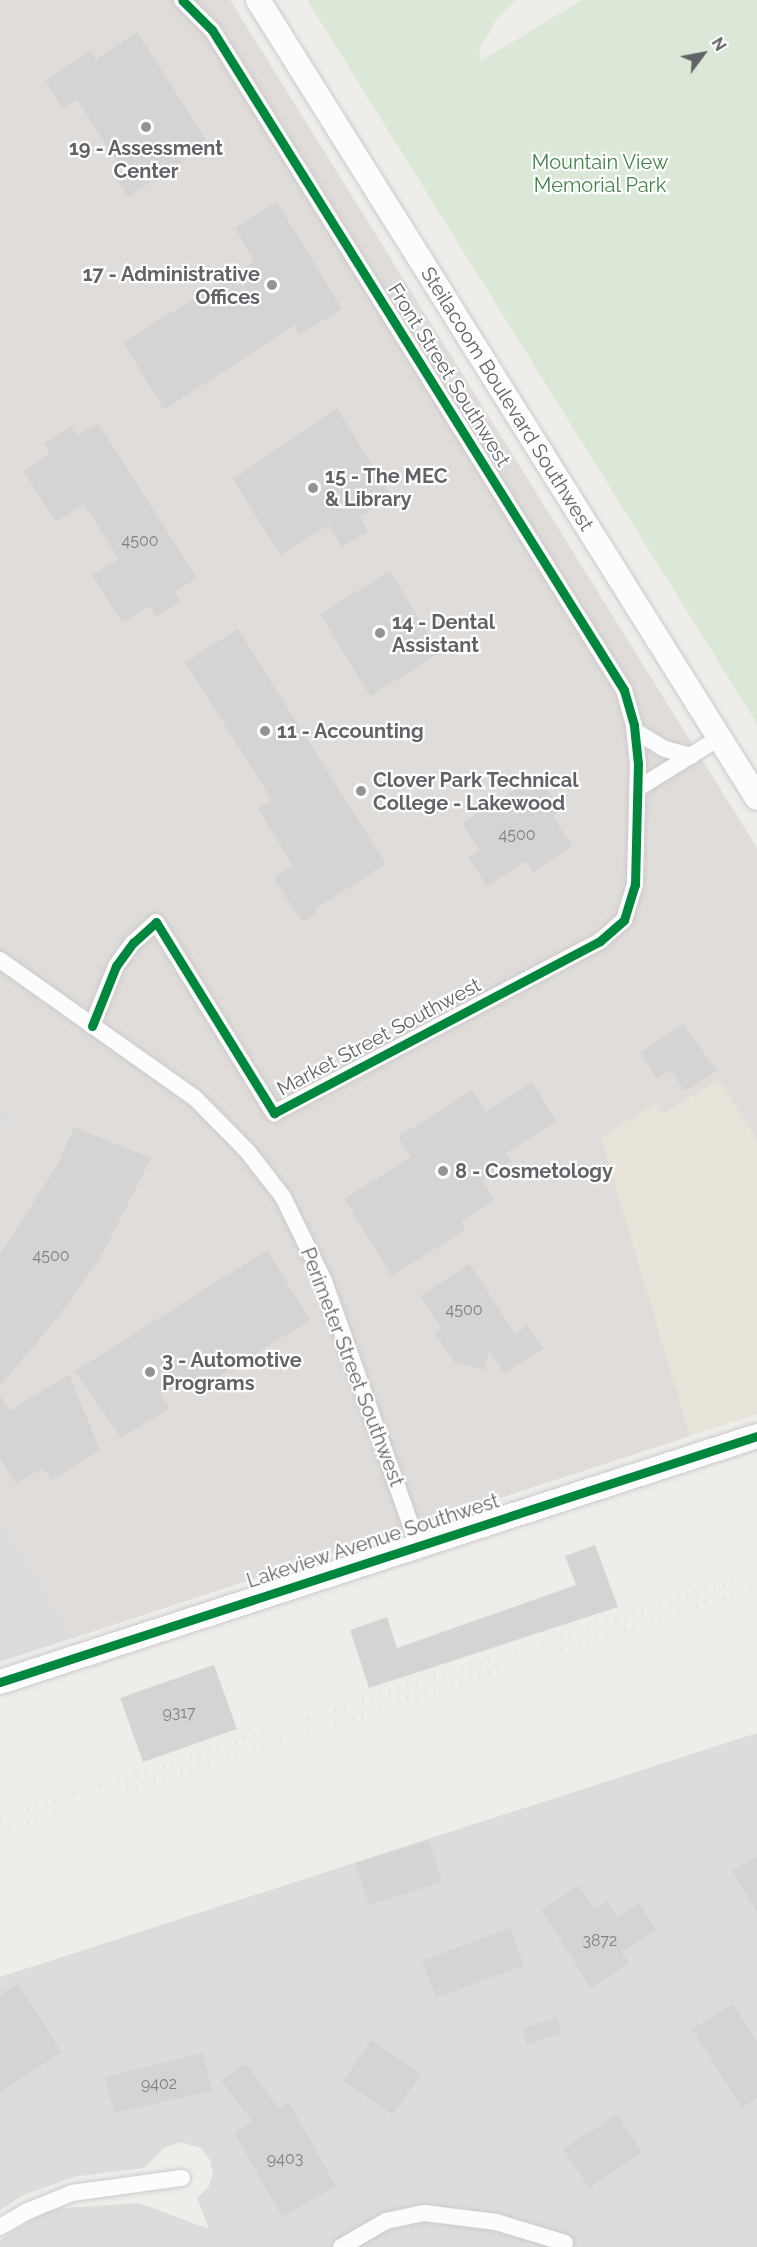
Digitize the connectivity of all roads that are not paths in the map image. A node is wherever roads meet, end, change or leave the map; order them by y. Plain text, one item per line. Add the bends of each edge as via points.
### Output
1 (182, 0) edge
2 (258, 0) edge
3 (635, 731) junction
4 (719, 738) junction
5 (691, 756) junction
6 (637, 789) junction
7 (757, 798) edge
8 (0, 960) edge
9 (92, 1026) junction
10 (757, 1436) edge
11 (418, 1545) junction
12 (0, 1682) edge
13 (182, 2178) dead end
14 (0, 2227) edge
15 (565, 2243) dead end
16 (341, 2247) edge

1 - 3 street, Front Street Southwest via 212,30 622,686
2 - 4 main road, Steilacoom Boulevard Southwest
3 - 5 street via 665,749
3 - 6 street, Front Street Southwest
4 - 5 street
4 - 7 main road, Steilacoom Boulevard Southwest
5 - 6 street
6 - 9 street, Market Street Southwest via 635,885 630,909 614,931 274,1113 156,922 116,966
8 - 9 street, Perimeter Street Southwest
9 - 11 street, Perimeter Street Southwest via 195,1098 248,1152 283,1197 324,1281
10 - 11 main road, Lakeview Avenue Southwest
11 - 12 main road, Lakeview Avenue Southwest
13 - 14 street via 72,2193
15 - 16 street via 496,2222 424,2212 386,2221

